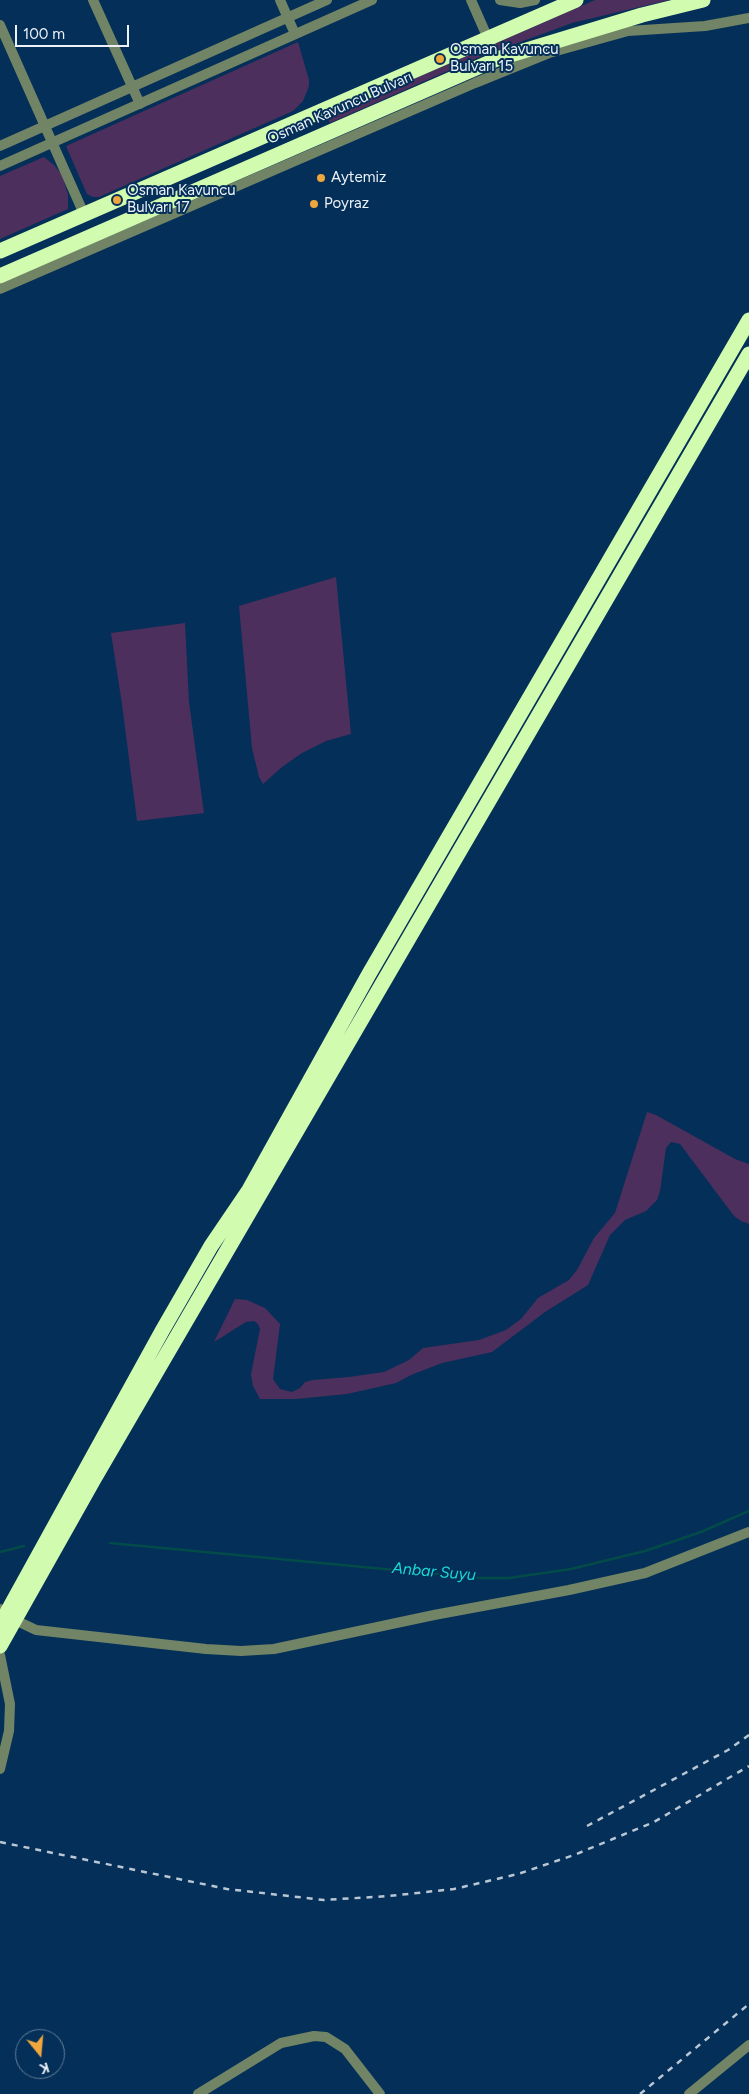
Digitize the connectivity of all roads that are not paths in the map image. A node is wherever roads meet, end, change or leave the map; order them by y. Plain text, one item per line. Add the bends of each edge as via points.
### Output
1 (93, 0) edge
2 (280, 0) edge
3 (327, 0) edge
4 (372, 0) edge
5 (471, 0) edge
6 (500, 0) edge
7 (536, 0) edge
8 (576, 0) edge
9 (703, 0) edge
10 (287, 18) junction
11 (749, 18) edge
12 (0, 25) edge
13 (295, 34) junction
14 (487, 39) junction
15 (497, 59) junction
16 (132, 87) junction
17 (440, 91) junction
18 (140, 104) junction
19 (45, 126) junction
20 (52, 143) junction
21 (0, 146) edge
22 (281, 160) junction
23 (0, 166) edge
24 (84, 214) junction
25 (0, 251) edge
26 (0, 276) edge
27 (0, 289) edge
28 (749, 320) edge
29 (749, 354) edge
30 (65, 1519) junction
31 (749, 1532) edge
32 (5, 1617) edge
33 (0, 1646) edge
34 (0, 1655) edge
35 (0, 1769) edge
36 (749, 2045) edge
37 (198, 2094) edge
38 (380, 2094) edge
39 (689, 2094) edge

1 - 16 street
2 - 10 street
3 - 10 street
4 - 13 street
5 - 14 street
6 - 7 street via 513,3
8 - 14 highway, Osman Kavuncu Bulvarı
9 - 15 highway, Osman Kavuncu Bulvarı
10 - 13 street
10 - 16 street
11 - 17 street via 705,26 628,31 549,53
12 - 19 street
13 - 18 street
14 - 15 street
14 - 24 highway, Osman Kavuncu Bulvarı
15 - 17 highway, Osman Kavuncu Bulvarı
16 - 18 street
16 - 19 street
17 - 22 highway, Osman Kavuncu Bulvarı
18 - 20 street
19 - 20 street
19 - 21 street
20 - 23 street
20 - 24 street
22 - 26 highway, Osman Kavuncu Bulvarı
22 - 27 street
24 - 25 highway, Osman Kavuncu Bulvarı
28 - 30 highway via 369,974 249,1190 211,1246
29 - 30 highway via 109,1453
30 - 32 highway
31 - 32 street via 645,1573 274,1649 206,1649 36,1630
32 - 33 highway
34 - 35 street via 10,1704 9,1731
36 - 39 street
37 - 38 street via 281,2043 314,2036 326,2037 345,2049

